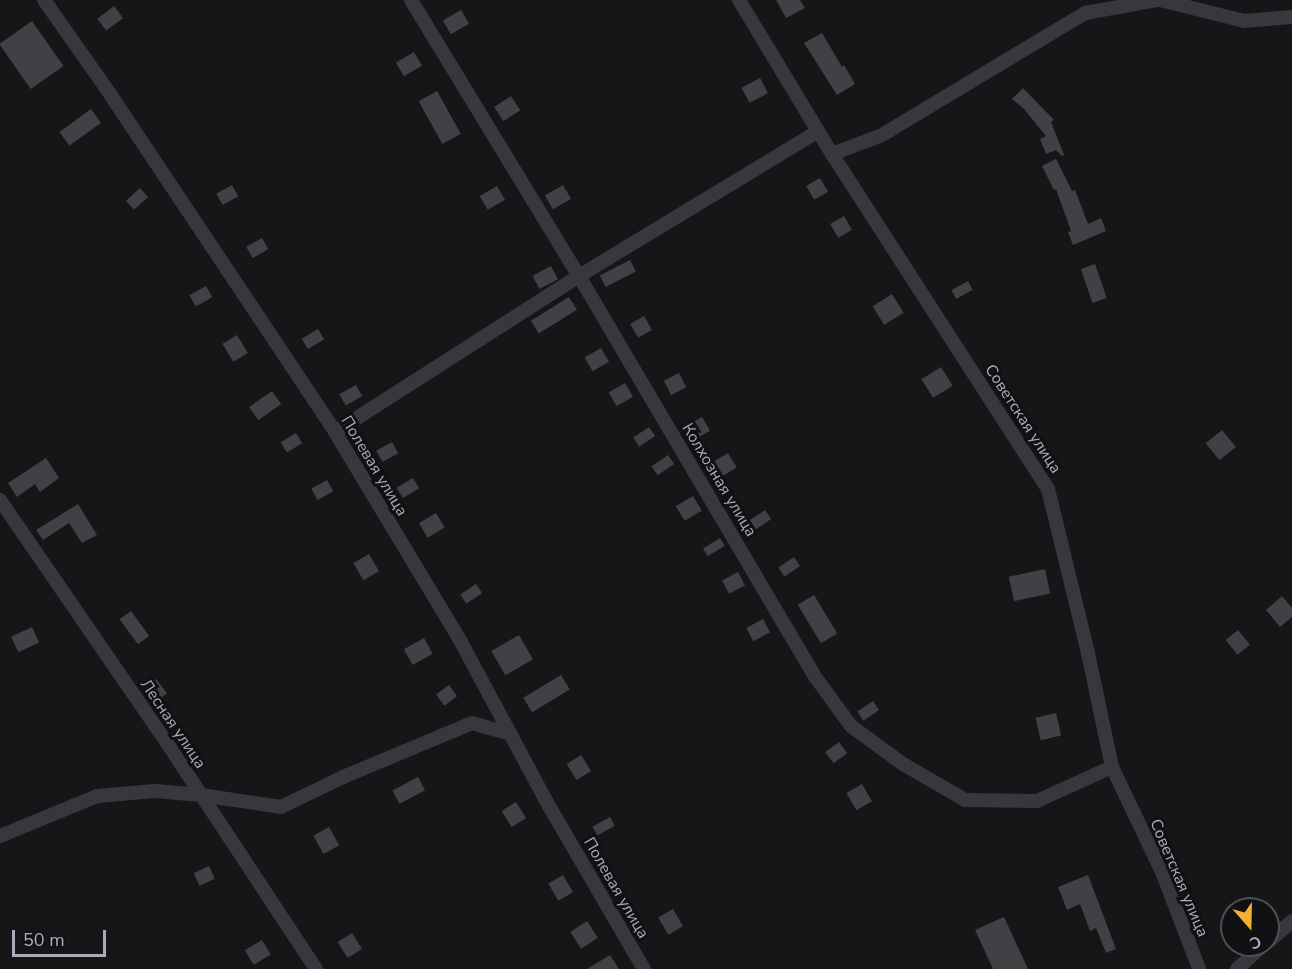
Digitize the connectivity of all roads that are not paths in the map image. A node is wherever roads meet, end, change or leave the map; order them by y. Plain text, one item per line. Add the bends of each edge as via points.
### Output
1 (44, 0) edge
2 (411, 0) edge
3 (739, 0) edge
4 (1159, 0) edge
5 (1292, 17) edge
6 (818, 131) junction
7 (832, 154) junction
8 (579, 276) junction
9 (335, 432) junction
10 (0, 500) edge
11 (510, 734) junction
12 (1112, 767) junction
13 (201, 795) junction
14 (0, 836) edge
15 (1292, 921) edge
16 (1280, 932) edge
17 (1250, 957) edge
18 (316, 969) edge
19 (644, 969) edge
20 (1199, 969) edge
21 (1237, 969) edge

1 - 9 street, Полевая улица
2 - 8 street, Колхозная улица
3 - 6 street, Советская улица
4 - 5 street via 1244,21
4 - 7 street via 1085,13 882,135
6 - 7 street, Советская улица
6 - 8 street
7 - 12 street, Советская улица via 1048,489
8 - 9 street
8 - 12 street, Колхозная улица via 816,678 851,726 903,764 966,800 1037,801
9 - 11 street, Полевая улица
10 - 13 street, Лесная улица
11 - 13 street via 472,723 280,807
11 - 19 street, Полевая улица
12 - 20 street, Советская улица via 1162,874
13 - 14 street via 155,791 97,796
13 - 18 street, Лесная улица
15 - 16 street
17 - 21 street

